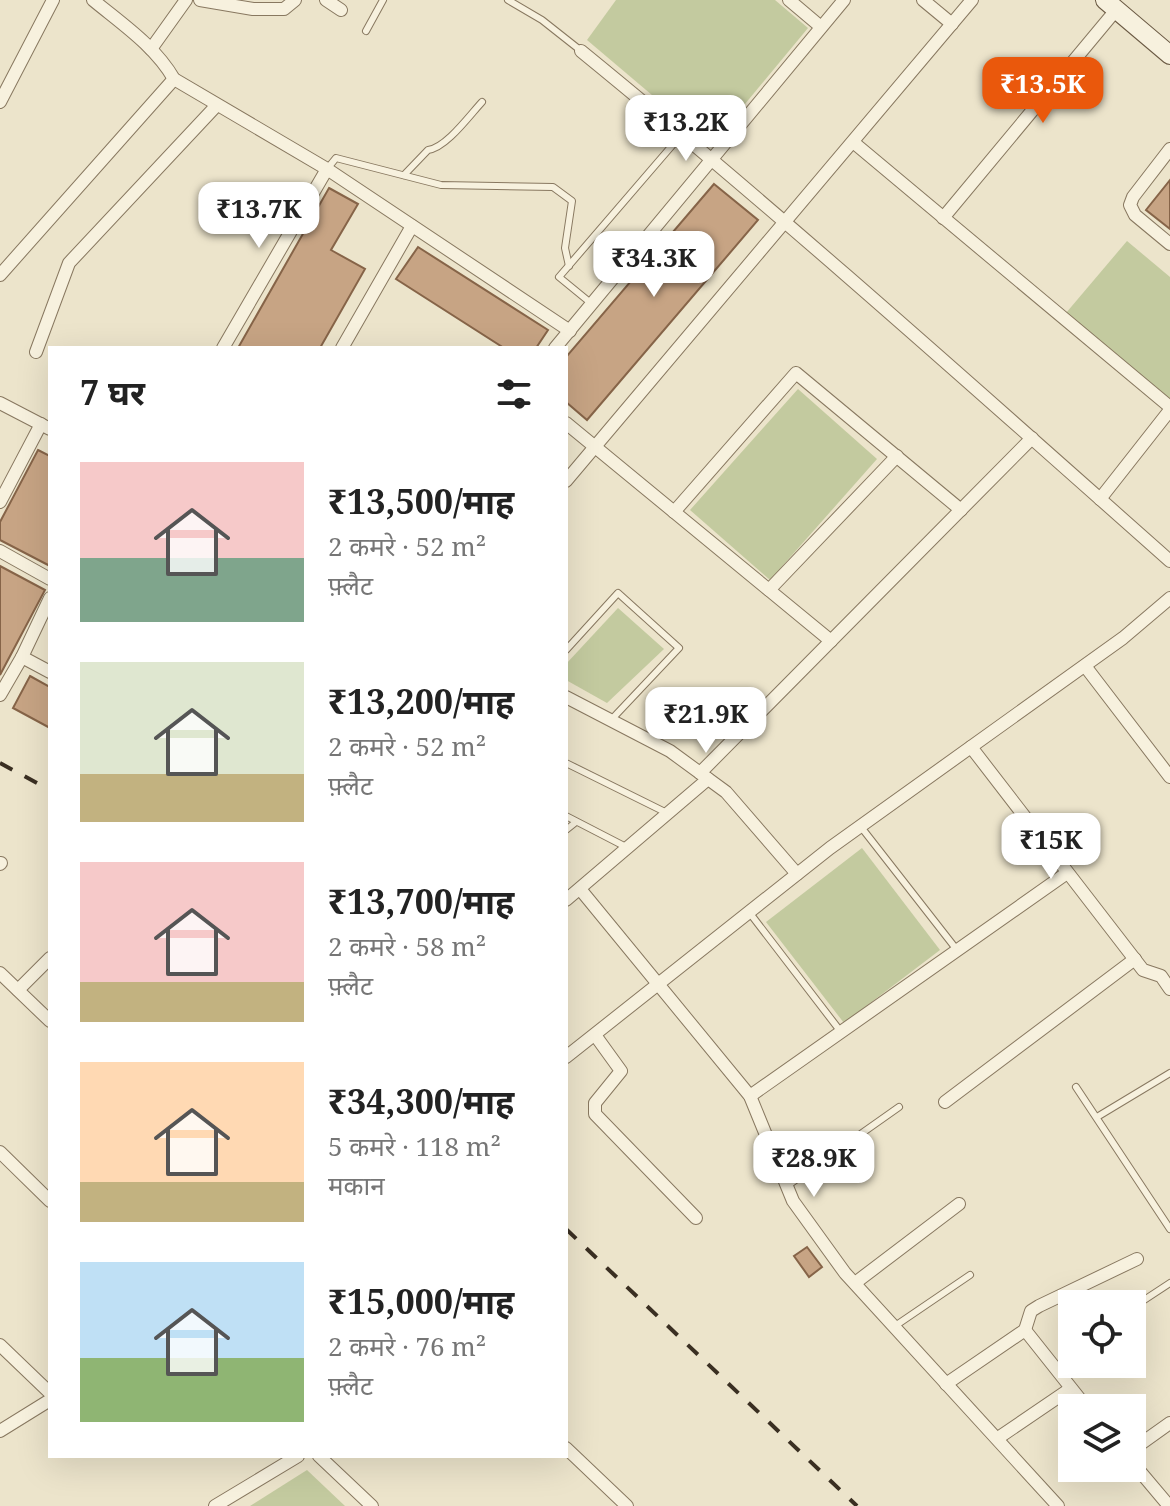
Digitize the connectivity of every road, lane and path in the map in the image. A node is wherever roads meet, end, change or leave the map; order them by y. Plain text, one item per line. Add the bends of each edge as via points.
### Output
1 (53, 0) edge
2 (93, 0) edge
3 (186, 0) edge
4 (200, 0) edge
5 (295, 0) edge
6 (326, 0) edge
7 (383, 0) edge
8 (508, 0) edge
9 (527, 0) edge
10 (789, 0) edge
11 (844, 0) edge
12 (923, 0) edge
13 (972, 0) edge
14 (1111, 5) edge
15 (520, 9) junction
16 (341, 10) dead end
17 (952, 24) junction
18 (821, 27) junction
19 (366, 31) dead end
20 (151, 49) junction
21 (581, 51) joint
22 (1170, 55) edge
23 (174, 79) junction
24 (4, 85) edge
25 (0, 102) edge
26 (482, 102) dead end
27 (217, 105) junction
28 (682, 134) junction
29 (853, 142) junction
30 (1170, 149) edge
31 (711, 160) junction
32 (327, 169) junction
33 (404, 175) junction
34 (943, 218) junction
35 (784, 223) junction
36 (412, 226) junction
37 (1170, 244) edge
38 (569, 266) junction
39 (0, 275) edge
40 (592, 304) junction
41 (570, 331) junction
42 (224, 346) edge
43 (343, 346) edge
44 (557, 346) edge
45 (36, 352) dead end
46 (0, 403) edge
47 (1170, 408) edge
48 (568, 425) edge
49 (45, 426) edge
50 (1032, 438) junction
51 (595, 447) junction
52 (897, 456) junction
53 (568, 479) edge
54 (1100, 499) junction
55 (0, 502) edge
56 (961, 510) junction
57 (674, 512) junction
58 (0, 551) edge
59 (1170, 561) edge
60 (48, 578) edge
61 (769, 590) junction
62 (1170, 598) edge
63 (48, 602) edge
64 (831, 641) junction
65 (568, 648) edge
66 (22, 657) junction
67 (1085, 666) junction
68 (48, 671) edge
69 (0, 695) edge
70 (568, 698) edge
71 (611, 720) junction
72 (971, 747) junction
73 (568, 764) edge
74 (704, 776) junction
75 (1170, 777) edge
76 (667, 814) junction
77 (568, 817) edge
78 (576, 822) junction
79 (861, 826) junction
80 (568, 828) edge
81 (628, 848) junction
82 (1067, 873) junction
83 (797, 874) junction
84 (580, 889) junction
85 (568, 898) edge
86 (749, 912) junction
87 (957, 950) junction
88 (1135, 959) junction
89 (48, 960) edge
90 (1165, 972) edge
91 (0, 973) edge
92 (658, 984) junction
93 (1170, 989) edge
94 (18, 990) junction
95 (48, 1019) edge
96 (841, 1032) junction
97 (595, 1035) junction
98 (568, 1055) edge
99 (1170, 1073) edge
100 (1076, 1087) dead end
101 (750, 1096) junction
102 (945, 1102) dead end
103 (899, 1107) dead end
104 (1097, 1117) junction
105 (0, 1152) edge
106 (787, 1186) junction
107 (48, 1199) edge
108 (959, 1204) dead end
109 (696, 1218) dead end
110 (1170, 1229) edge
111 (1137, 1259) dead end
112 (970, 1275) dead end
113 (855, 1283) junction
114 (1170, 1283) edge
115 (1146, 1299) edge
116 (895, 1326) junction
117 (1025, 1330) junction
118 (0, 1345) edge
119 (946, 1384) junction
120 (1070, 1389) junction
121 (48, 1391) edge
122 (1074, 1394) edge
123 (48, 1401) edge
124 (1170, 1423) edge
125 (0, 1431) edge
126 (998, 1438) junction
127 (1146, 1440) edge
128 (568, 1450) edge
129 (295, 1458) edge
130 (321, 1458) edge
131 (1146, 1479) edge
132 (215, 1506) edge
133 (372, 1506) edge
134 (627, 1506) edge
135 (1058, 1506) edge
136 (1169, 1506) edge

1 - 24 street
2 - 20 street
3 - 20 street
4 - 5 street via 253,9 284,9
6 - 16 street
7 - 19 lane
8 - 15 lane
9 - 15 lane
10 - 18 street
11 - 18 street
12 - 17 street
13 - 17 street
14 - 22 main road
14 - 34 street
15 - 21 lane
17 - 29 street
18 - 31 street
20 - 23 street
21 - 28 street
23 - 27 street
23 - 39 street
24 - 25 street
26 - 33 lane
27 - 32 street
27 - 45 street via 69,263
28 - 31 street
28 - 38 lane
29 - 34 street
29 - 35 street
30 - 37 street via 1130,205
31 - 35 street
31 - 40 street
32 - 33 lane via 336,158
32 - 36 street
32 - 42 street
33 - 38 lane via 441,185 553,187 572,201 565,248
34 - 47 street
35 - 50 street
35 - 51 street
36 - 41 street
36 - 43 street
38 - 40 lane via 559,277
40 - 41 street
41 - 44 street
46 - 49 street
47 - 54 street
48 - 51 street
49 - 55 street
50 - 54 street
50 - 56 street
51 - 53 street
51 - 57 street
52 - 56 street
52 - 57 street via 796,373
52 - 61 street
54 - 59 street
56 - 64 street
57 - 61 street
58 - 60 street
61 - 64 street
62 - 67 street
63 - 66 street
64 - 74 street
65 - 71 lane via 618,593 679,648
66 - 68 street
66 - 69 street
67 - 72 street
67 - 75 street
70 - 71 street
71 - 74 street
72 - 79 street
72 - 82 street
73 - 76 lane
74 - 76 street
74 - 83 street via 726,792
76 - 81 street
77 - 78 lane
78 - 80 lane
78 - 81 lane
79 - 83 street
79 - 87 lane
81 - 84 street
82 - 87 street
82 - 88 street
83 - 86 street
84 - 85 street
84 - 92 street
86 - 92 street
86 - 96 lane
87 - 96 street
88 - 90 street via 1143,970
88 - 102 street
89 - 94 street
90 - 93 street
91 - 94 street
92 - 97 street
92 - 101 street
94 - 95 street
96 - 101 street
97 - 98 street
97 - 109 street via 621,1071 595,1103 595,1114
99 - 104 lane
100 - 104 lane
101 - 106 street
103 - 106 lane
104 - 110 lane
105 - 107 street
106 - 113 street
108 - 113 street
111 - 117 street via 1031,1311
112 - 116 lane
113 - 116 street
114 - 115 lane
116 - 119 street
117 - 119 street
117 - 120 street
118 - 121 street
119 - 126 street
120 - 122 street
120 - 126 street
123 - 125 street
124 - 127 street
126 - 135 street
128 - 134 street
129 - 132 street
130 - 133 street
131 - 136 street

